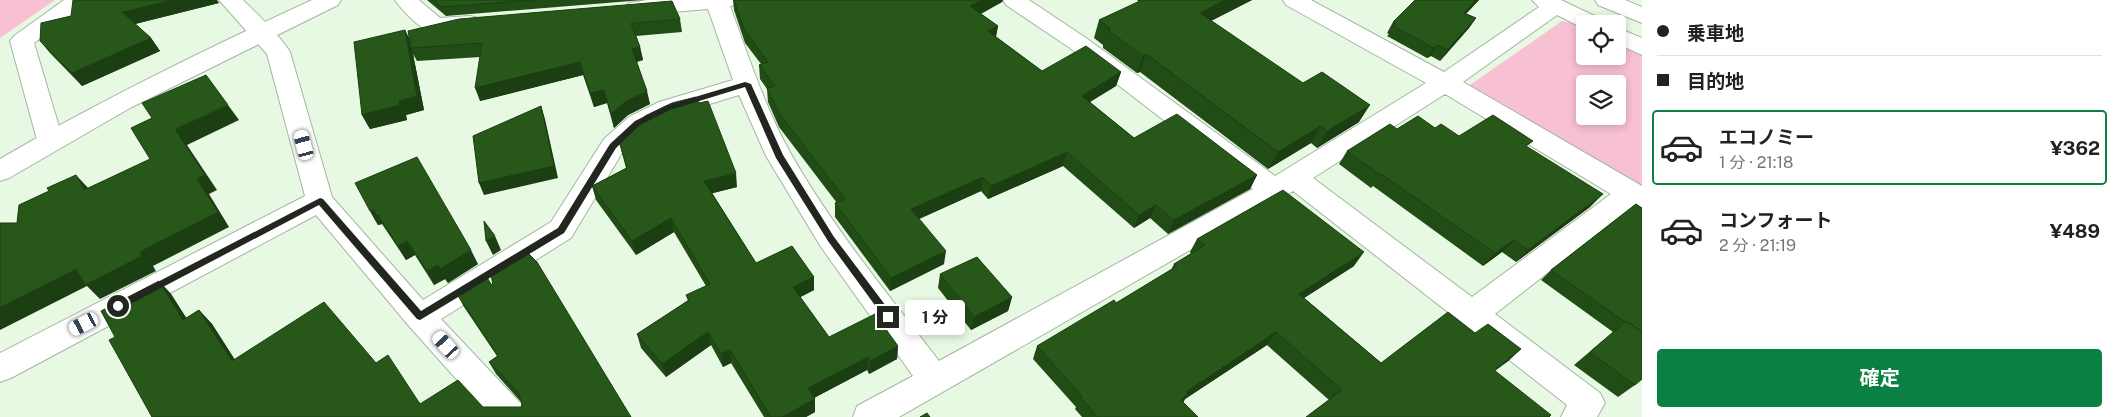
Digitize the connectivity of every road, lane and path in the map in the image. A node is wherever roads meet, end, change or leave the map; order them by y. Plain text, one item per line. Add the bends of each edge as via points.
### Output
1 (79, 0) edge
2 (230, 0) edge
3 (330, 0) edge
4 (406, 0) edge
5 (1014, 0) edge
6 (1294, 0) edge
7 (1606, 0) edge
8 (720, 1) edge
9 (1549, 3) edge
10 (612, 9) edge
11 (1576, 16) edge
12 (1642, 16) edge
13 (494, 20) edge
14 (262, 32) junction
15 (1626, 39) edge
16 (1642, 47) edge
17 (1445, 83) junction
18 (747, 84) junction
19 (50, 140) junction
20 (0, 172) edge
21 (1284, 184) junction
22 (1637, 196) edge
23 (320, 201) junction
24 (1472, 314) junction
25 (420, 317) junction
26 (0, 368) edge
27 (934, 379) junction
28 (511, 417) edge
29 (869, 417) edge
30 (1577, 417) edge

1 - 19 street via 22,41
2 - 14 street
3 - 14 street
4 - 13 street via 435,26
5 - 21 street
6 - 17 street
7 - 12 street
8 - 10 street
8 - 18 street
9 - 11 street
9 - 17 street
14 - 19 street via 154,83
14 - 23 street via 278,52
15 - 16 street
17 - 21 street
17 - 22 street
18 - 25 street via 668,108 638,123 613,146 561,230
18 - 27 street via 779,156 826,231
19 - 20 street
21 - 24 street
21 - 27 street
22 - 24 street
23 - 25 street
23 - 26 street
24 - 30 street via 1589,403
25 - 28 street
27 - 29 street

